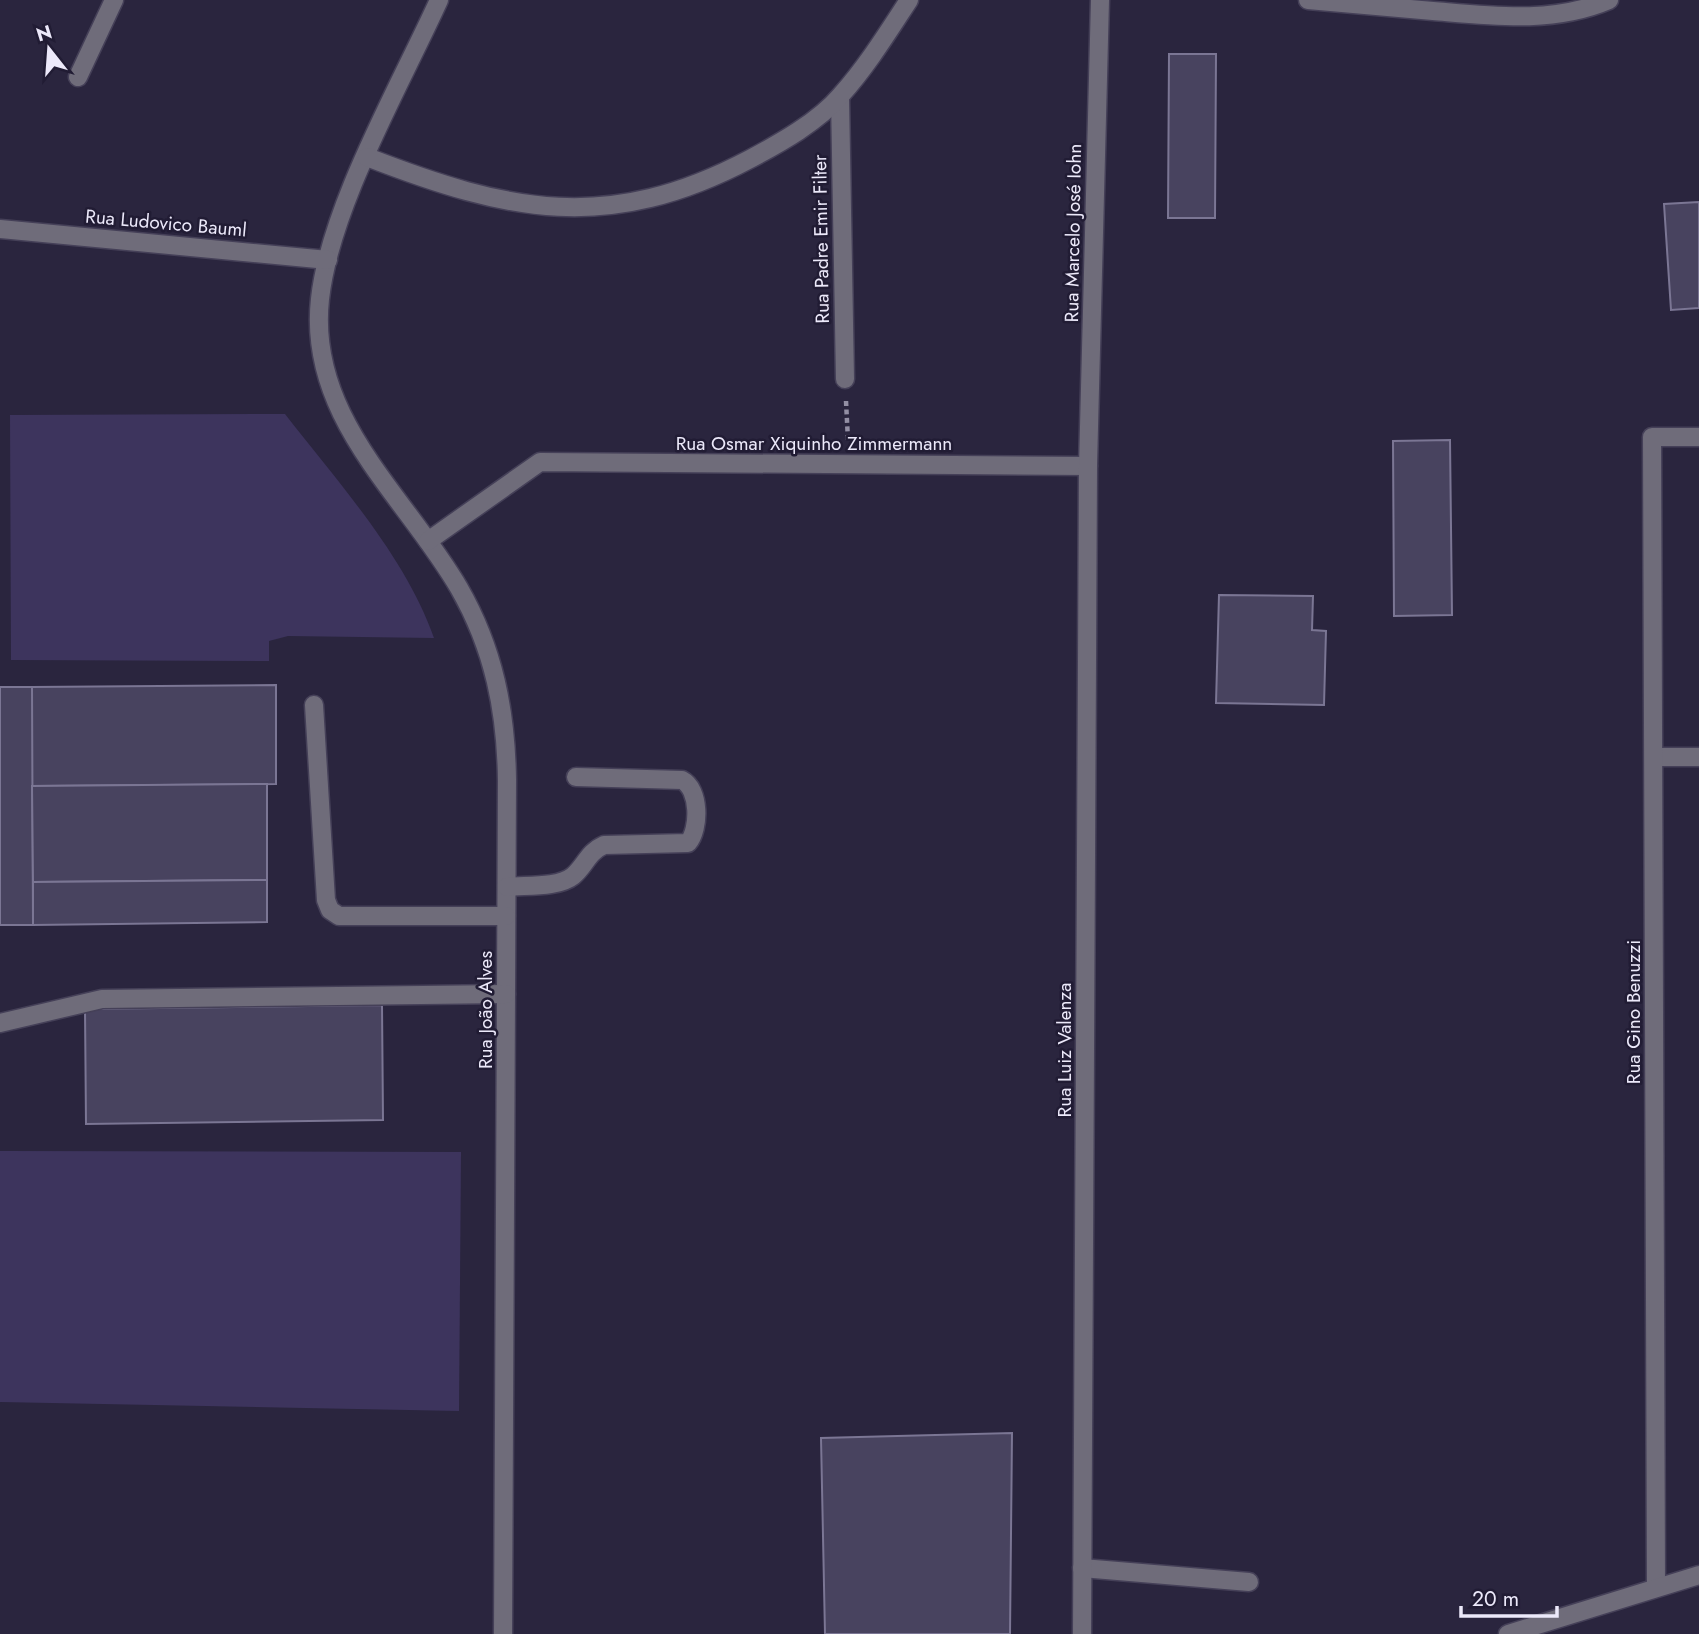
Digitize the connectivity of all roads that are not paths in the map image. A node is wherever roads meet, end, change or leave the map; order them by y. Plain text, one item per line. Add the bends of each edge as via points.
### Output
1 (114, 0) edge
2 (439, 0) edge
3 (909, 0) edge
4 (1100, 0) edge
5 (1308, 0) edge
6 (1609, 0) edge
7 (78, 77) dead end
8 (840, 98) junction
9 (367, 157) junction
10 (0, 229) edge
11 (328, 260) junction
12 (845, 379) road end
13 (1699, 437) edge
14 (1088, 466) junction
15 (428, 541) junction
16 (314, 705) dead end
17 (1654, 757) junction
18 (1699, 757) edge
19 (576, 777) dead end
20 (507, 887) junction
21 (506, 916) junction
22 (506, 994) junction
23 (0, 1023) edge
24 (1082, 1568) junction
25 (1699, 1575) edge
26 (1249, 1582) dead end
27 (1656, 1587) junction
28 (503, 1634) edge
29 (1082, 1634) edge
30 (1508, 1634) edge

1 - 7 street
2 - 9 street, Rua João Alves
3 - 8 street
4 - 14 street, Rua Marcelo José Iohn
5 - 6 street via 1544,16 1587,10
8 - 9 street via 805,125 715,177 631,203 578,208 516,204 438,184
8 - 12 street, Rua Padre Emir Filter
9 - 11 street, Rua João Alves
10 - 11 street, Rua Ludovico Bauml
11 - 15 street, Rua João Alves via 320,300 320,347 331,392 345,426
13 - 17 street, Rua Gino Benuzzi via 1653,437
14 - 15 street, Rua Osmar Xiquinho Zimmermann via 540,462
14 - 24 street, Rua Luiz Valenza
15 - 20 street, Rua João Alves via 458,587 493,663 506,743
16 - 21 street via 330,910 339,916
17 - 18 street
17 - 27 street, Rua Gino Benuzzi
19 - 20 street via 682,780 695,793 695,836 688,843 604,845 594,849 566,879
20 - 21 street, Rua João Alves
21 - 22 street, Rua João Alves
22 - 23 street via 102,999
22 - 28 street, Rua João Alves
24 - 26 street
24 - 29 street, Rua Luiz Valenza
25 - 27 street
27 - 30 street

